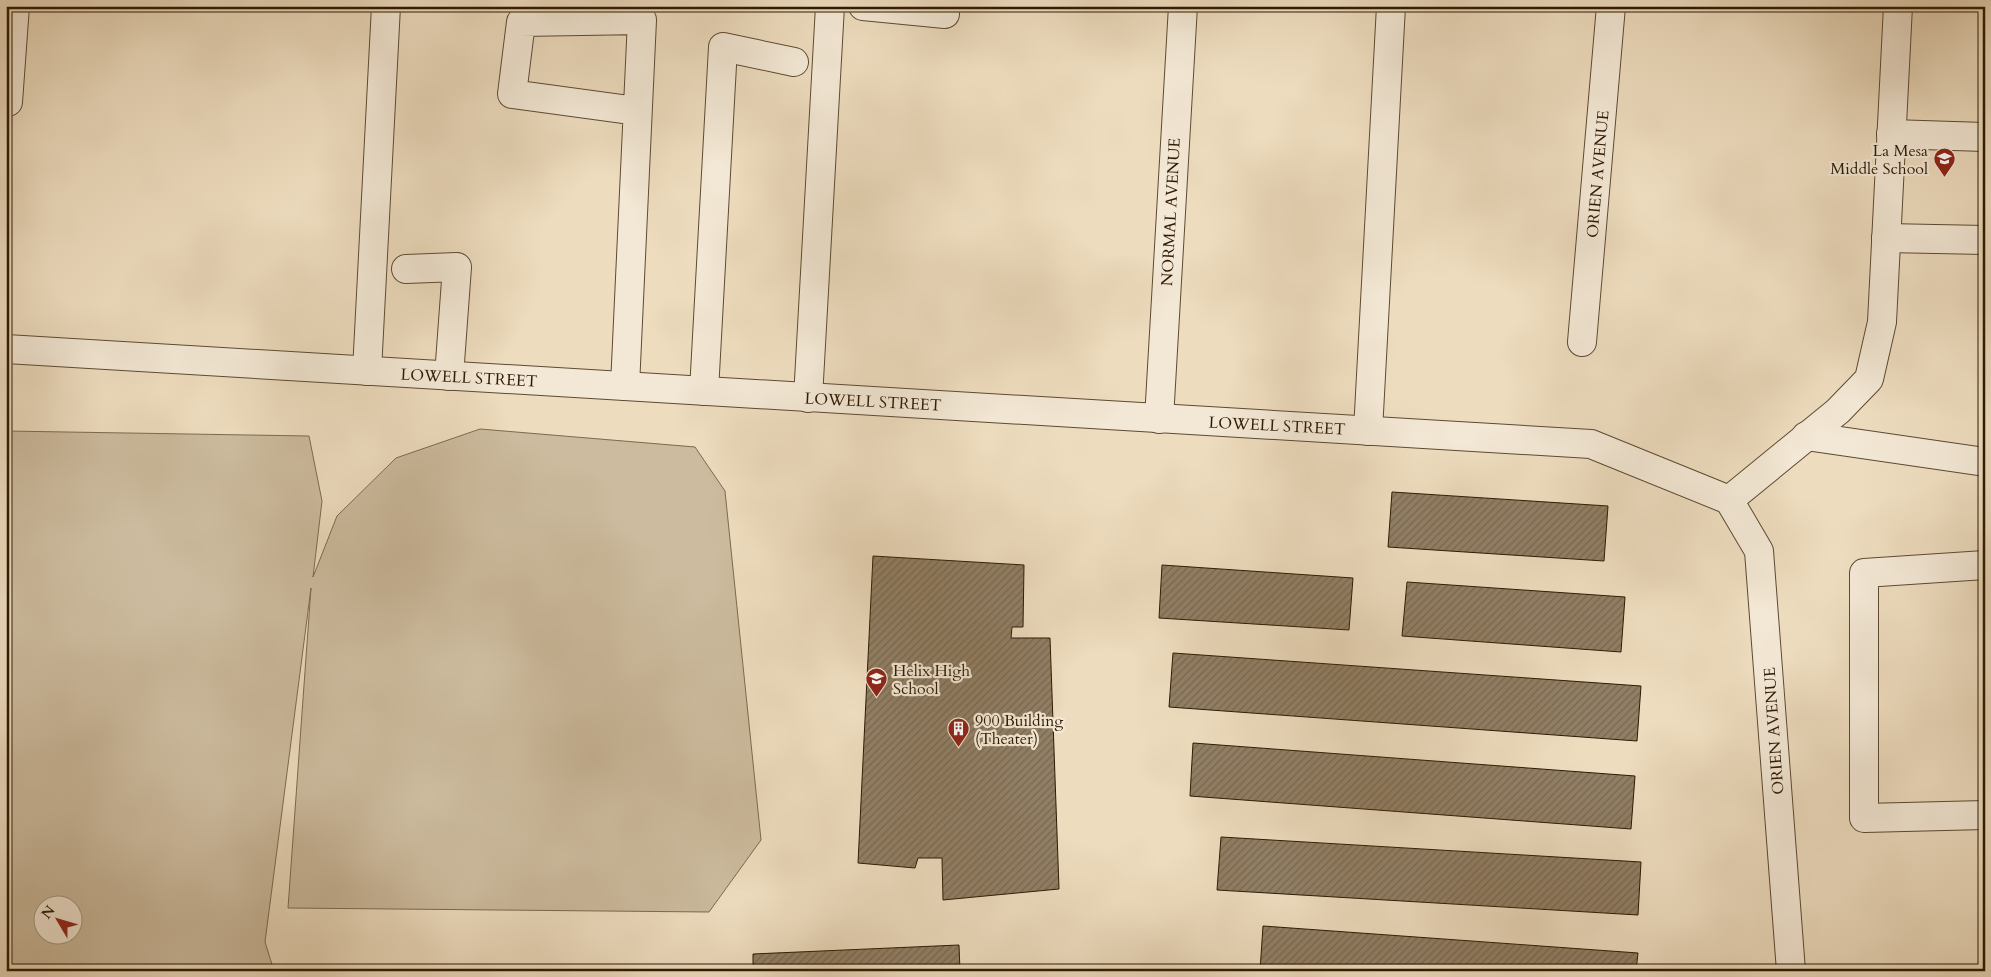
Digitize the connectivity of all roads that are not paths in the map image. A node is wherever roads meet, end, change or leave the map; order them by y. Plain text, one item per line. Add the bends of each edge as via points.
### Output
1 (15, 6) edge
2 (386, 6) edge
3 (830, 6) edge
4 (863, 6) edge
5 (1183, 6) edge
6 (1391, 6) edge
7 (1611, 6) edge
8 (1898, 6) edge
9 (945, 14) dead end
10 (794, 62) dead end
11 (8, 102) dead end
12 (637, 111) junction
13 (1891, 134) junction
14 (1985, 137) edge
15 (1886, 238) junction
16 (1985, 240) edge
17 (406, 269) dead end
18 (1582, 342) dead end
19 (6, 349) edge
20 (366, 371) junction
21 (449, 376) junction
22 (625, 386) junction
23 (704, 391) junction
24 (808, 398) junction
25 (1159, 418) junction
26 (1368, 430) junction
27 (1806, 436) junction
28 (1985, 462) edge
29 (1729, 500) junction
30 (1985, 565) edge
31 (1985, 815) edge
32 (1791, 971) edge

1 - 11 street
2 - 20 street
3 - 24 street
4 - 9 street
5 - 25 street, NORMAL AVENUE
6 - 26 street
7 - 18 street, ORIEN AVENUE
8 - 13 street
10 - 23 street via 723,47
12 - 12 street via 642,20 521,22 512,94
12 - 22 street
13 - 14 street
13 - 15 street
15 - 16 street
15 - 27 street via 1882,322 1869,379 1838,411
17 - 21 street via 457,267
19 - 20 street, LOWELL STREET
20 - 21 street, LOWELL STREET
21 - 22 street, LOWELL STREET
22 - 23 street, LOWELL STREET
23 - 24 street, LOWELL STREET
24 - 25 street, LOWELL STREET
25 - 26 street, LOWELL STREET
26 - 29 street, LOWELL STREET via 1590,444
27 - 28 street
27 - 29 street
29 - 32 street, ORIEN AVENUE via 1759,551
30 - 31 street via 1864,573 1864,818

